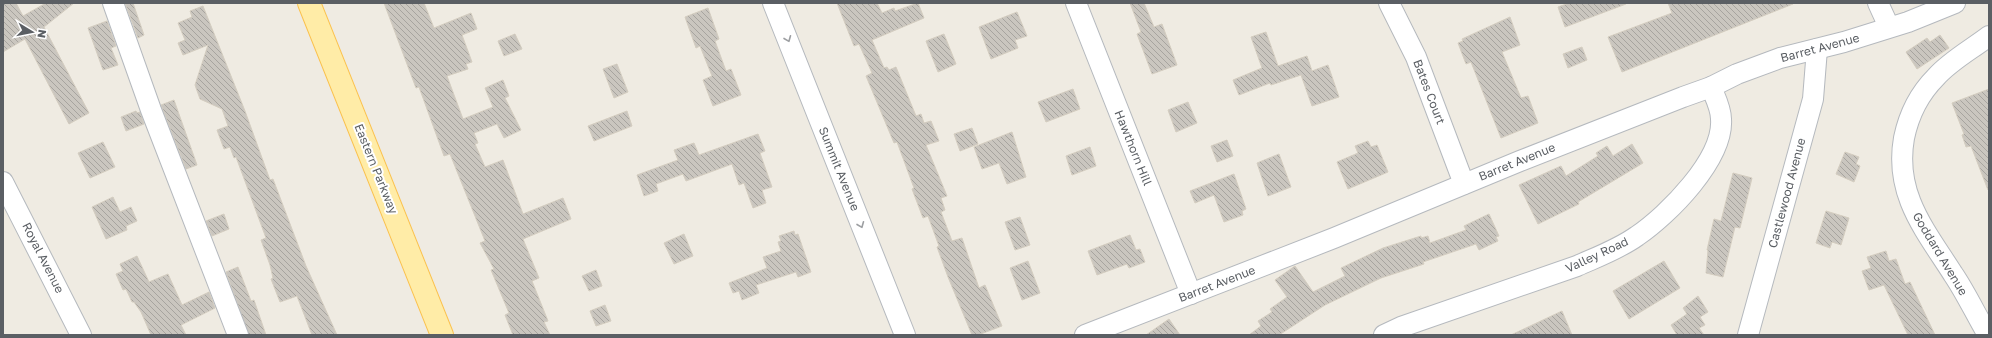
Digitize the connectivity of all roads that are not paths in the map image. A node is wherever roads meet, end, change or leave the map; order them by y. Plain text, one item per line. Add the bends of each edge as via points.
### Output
1 (112, 3) edge
2 (309, 3) edge
3 (773, 3) edge
4 (1076, 3) edge
5 (1389, 3) edge
6 (1878, 3) edge
7 (1955, 3) edge
8 (1889, 28) junction
9 (1989, 36) edge
10 (1817, 49) junction
11 (1711, 87) junction
12 (3, 182) edge
13 (1464, 184) junction
14 (1191, 294) junction
15 (82, 335) edge
16 (238, 335) edge
17 (442, 335) edge
18 (905, 335) edge
19 (1085, 335) edge
20 (1384, 335) edge
21 (1748, 335) edge
22 (1988, 335) edge

1 - 16 street
2 - 17 main road, Eastern Parkway
3 -> 18 street, Summit Avenue
4 - 14 street, Hawthorn Hill
5 - 13 street, Bates Court via 1416,57
6 - 8 street
7 - 8 street, Barret Avenue
8 - 10 street, Barret Avenue
9 - 22 street, Goddard Avenue via 1936,76 1919,97 1907,123 1902,152 1904,185 1916,215
10 - 11 street, Barret Avenue via 1780,58
10 - 21 street, Castlewood Avenue via 1813,99
11 - 13 street, Barret Avenue
11 - 20 street, Valley Road via 1722,120 1719,137 1710,156 1682,195 1637,237 1577,266
12 - 15 street, Royal Avenue
13 - 14 street, Barret Avenue
14 - 19 street, Barret Avenue

